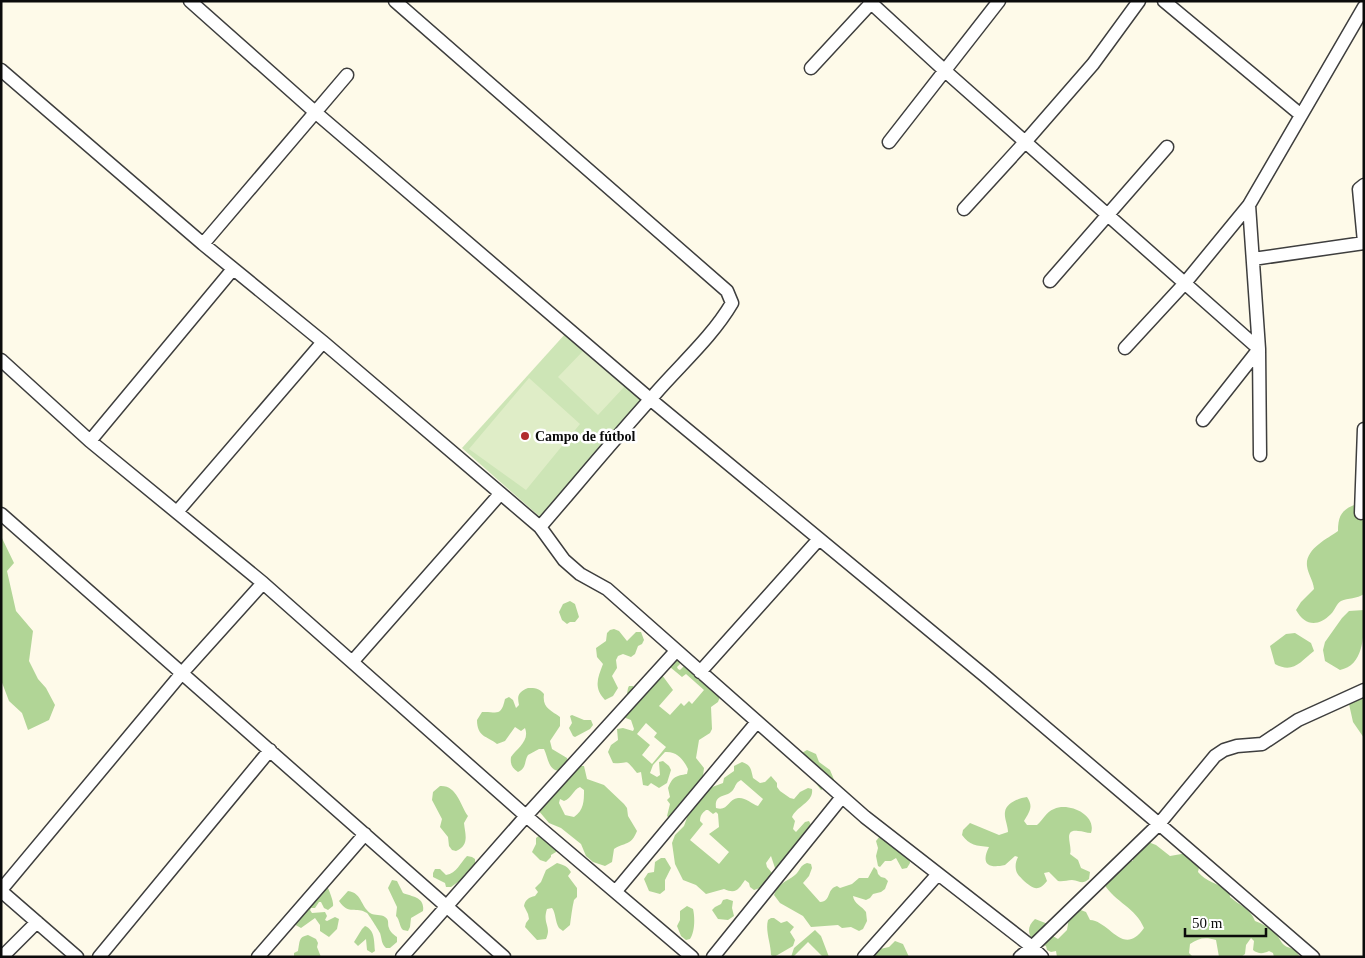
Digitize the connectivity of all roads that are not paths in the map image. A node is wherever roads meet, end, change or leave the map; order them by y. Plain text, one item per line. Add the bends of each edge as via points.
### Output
1 (190, 1) edge
2 (395, 1) edge
3 (999, 1) edge
4 (1139, 1) edge
5 (1164, 1) edge
6 (1355, 1) edge
7 (871, 2) edge
8 (1363, 8) edge
9 (811, 68) dead end
10 (1, 70) edge
11 (944, 70) junction
12 (347, 75) dead end
13 (315, 112) junction
14 (1301, 116) junction
15 (1026, 141) junction
16 (889, 142) dead end
17 (1167, 147) dead end
18 (1364, 185) edge
19 (1249, 205) junction
20 (964, 209) dead end
21 (1108, 214) junction
22 (1364, 242) edge
23 (204, 244) junction
24 (1253, 259) junction
25 (233, 269) junction
26 (1050, 281) dead end
27 (1186, 283) junction
28 (323, 342) junction
29 (1124, 348) dead end
30 (1259, 349) junction
31 (1, 360) edge
32 (650, 399) junction
33 (1204, 420) dead end
34 (1364, 429) edge
35 (90, 441) junction
36 (1260, 455) dead end
37 (500, 494) junction
38 (177, 512) junction
39 (1361, 513) dead end
40 (1, 514) edge
41 (540, 527) junction
42 (819, 539) junction
43 (263, 583) junction
44 (676, 651) junction
45 (353, 661) junction
46 (700, 672) junction
47 (182, 673) junction
48 (1364, 690) edge
49 (757, 722) junction
50 (270, 750) junction
51 (842, 797) junction
52 (526, 816) junction
53 (1159, 824) junction
54 (365, 834) junction
55 (938, 874) junction
56 (1, 890) edge
57 (616, 891) junction
58 (446, 906) junction
59 (37, 922) junction
60 (1032, 947) junction
61 (2, 957) edge
62 (77, 957) edge
63 (99, 957) edge
64 (258, 957) edge
65 (402, 957) edge
66 (504, 957) edge
67 (692, 957) edge
68 (713, 957) edge
69 (864, 957) edge
70 (1020, 957) edge
71 (1042, 957) edge
72 (1313, 957) edge

1 - 13 street
2 - 32 street via 728,291 732,303 711,335
3 - 11 street
4 - 15 street via 1093,64
5 - 14 street
6 - 8 street
7 - 9 street
7 - 11 street
8 - 14 street
10 - 23 street
11 - 15 street
11 - 16 street
12 - 13 street
13 - 23 street
13 - 32 street
14 - 19 street
15 - 20 street
15 - 21 street
17 - 21 street
18 - 22 street via 1359,190
19 - 24 street
19 - 27 street
21 - 26 street
21 - 27 street
22 - 24 street
23 - 25 street
24 - 30 street
25 - 28 street
25 - 35 street
27 - 29 street
27 - 30 street
28 - 37 street
28 - 38 street
30 - 33 street
30 - 36 street
31 - 35 street
32 - 41 street
32 - 42 street
34 - 39 street
35 - 38 street
37 - 41 street
37 - 45 street
38 - 43 street
40 - 47 street
41 - 44 street via 564,560 580,574 608,589
42 - 46 street
42 - 53 street
43 - 45 street
43 - 47 street
44 - 46 street
44 - 52 street
45 - 52 street
46 - 49 street
47 - 50 street
47 - 56 street
48 - 53 street via 1298,720 1262,744 1224,750 1215,756
49 - 51 street
49 - 57 street
50 - 54 street
50 - 63 street
51 - 55 street
51 - 68 street
52 - 57 street
52 - 58 street
53 - 60 street
53 - 72 street
54 - 58 street
54 - 64 street
55 - 60 street
55 - 69 street
56 - 59 street
57 - 67 street
58 - 65 street
58 - 66 street
59 - 61 street
59 - 62 street
60 - 70 street
60 - 71 street

